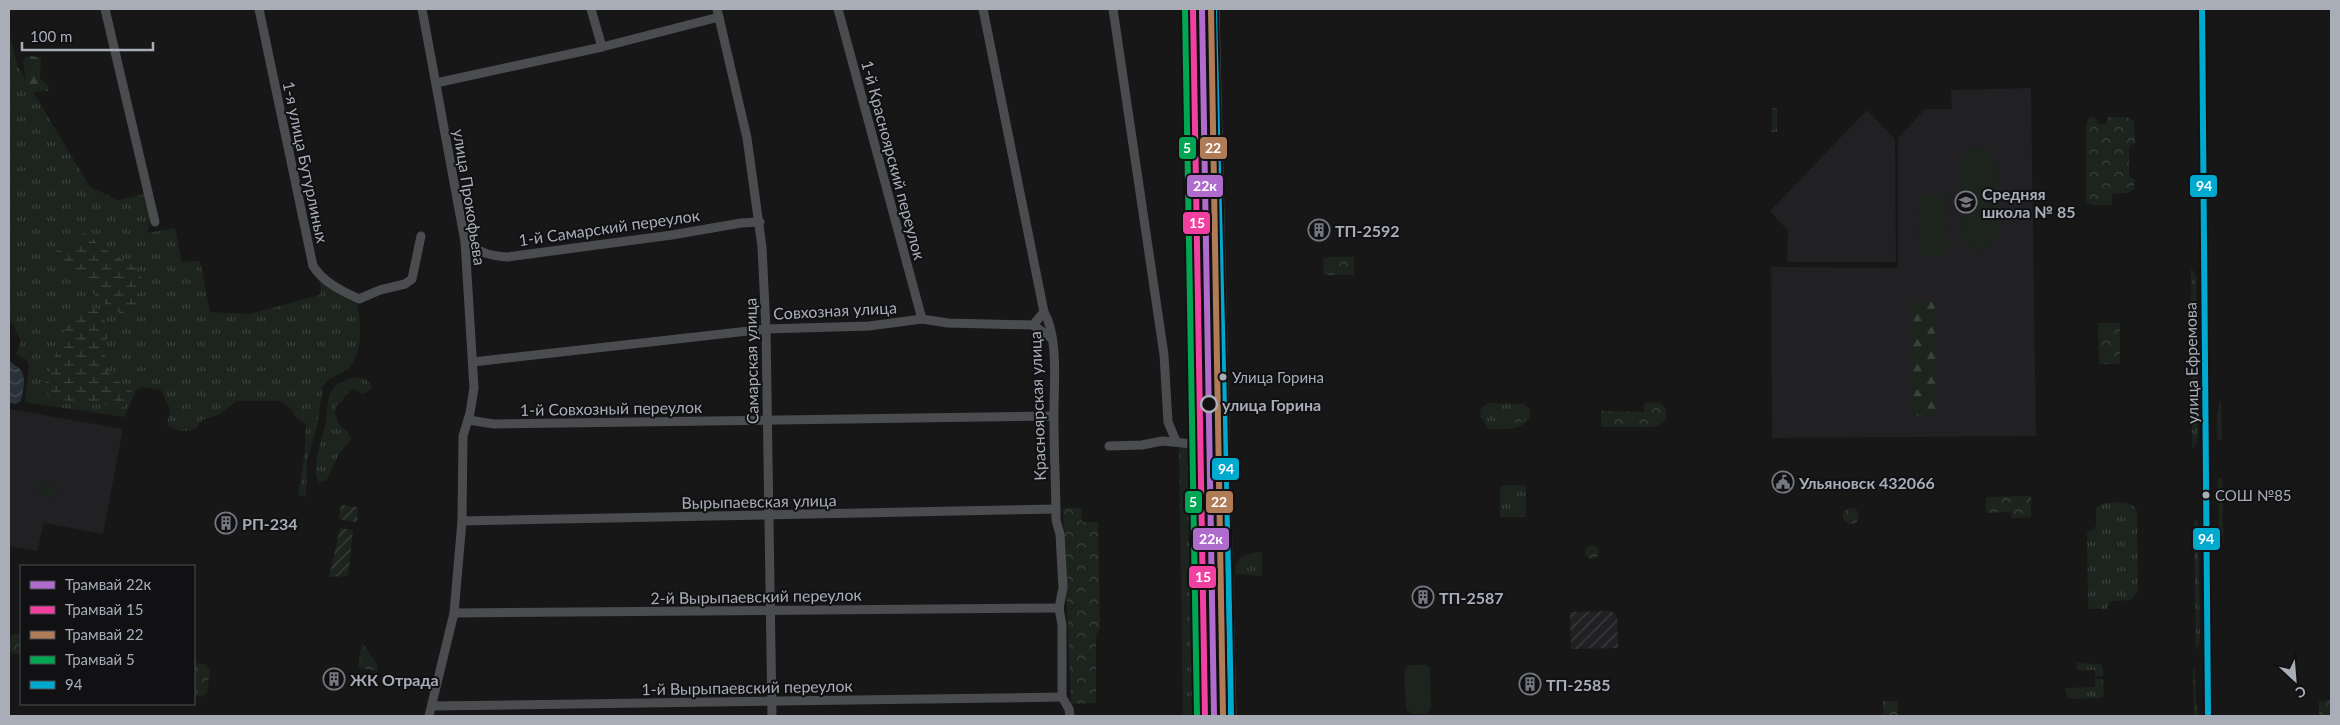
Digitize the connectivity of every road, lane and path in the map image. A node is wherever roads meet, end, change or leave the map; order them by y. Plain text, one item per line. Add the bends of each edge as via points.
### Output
1 (105, 9) edge
2 (259, 9) edge
3 (422, 9) edge
4 (591, 9) edge
5 (838, 9) edge
6 (984, 9) edge
7 (1113, 9) edge
8 (1214, 9) edge
9 (2202, 9) edge
10 (718, 13) edge
11 (602, 47) junction
12 (436, 82) junction
13 (155, 222) dead end
14 (760, 222) junction
15 (421, 236) dead end
16 (465, 242) junction
17 (1044, 312) junction
18 (922, 320) junction
19 (1033, 325) junction
20 (766, 329) junction
21 (1052, 338) junction
22 (473, 362) junction
23 (1054, 416) junction
24 (468, 420) junction
25 (767, 421) junction
26 (1176, 441) junction
27 (1109, 446) dead end
28 (1225, 447) junction
29 (1056, 508) junction
30 (768, 516) junction
31 (462, 521) junction
32 (1059, 608) junction
33 (1229, 608) junction
34 (770, 610) junction
35 (454, 613) junction
36 (1062, 697) junction
37 (772, 702) junction
38 (432, 706) junction
39 (429, 716) edge
40 (772, 716) edge
41 (1070, 716) edge
42 (1201, 716) edge
43 (1231, 716) edge
44 (2208, 716) edge

1 - 13 street
2 - 15 street, 1-я улица Бутурлиных via 313,266 320,276 341,291 359,298 405,284 412,279
3 - 12 street, улица Прокофьева
4 - 11 street
5 - 18 street, 1-й Красноярский переулок
6 - 17 street, Красноярская улица
7 - 26 street via 1164,355 1168,422
8 - 28 main road
9 - 44 street, улица Ефремова
10 - 11 street
10 - 14 street, Самарская улица via 745,130
11 - 12 street
12 - 16 street, улица Прокофьева
14 - 16 street, 1-й Самарский переулок via 741,222 672,235 507,257 479,252
14 - 20 street, Самарская улица
16 - 22 street, улица Прокофьева
17 - 19 street
17 - 21 street, Красноярская улица
18 - 19 street, Совхозная улица
18 - 20 street, Совхозная улица via 869,326
19 - 21 street
20 - 22 street, Совхозная улица
20 - 25 street, Самарская улица
21 - 23 street, Красноярская улица
22 - 24 street, улица Прокофьева via 474,388
23 - 25 street, 1-й Совхозный переулок
23 - 29 street, Красноярская улица
24 - 25 street, 1-й Совхозный переулок via 494,424
24 - 31 street via 461,458
25 - 30 street, Самарская улица
26 - 27 street
26 - 28 street
28 - 33 main road
29 - 30 street, Вырыпаевская улица
29 - 32 street, Красноярская улица via 1063,588
30 - 31 street, Вырыпаевская улица
30 - 34 street, Самарская улица
31 - 35 street
32 - 34 street, 2-й Вырыпаевский переулок
32 - 36 street, Красноярская улица
33 - 42 main road via 1201,666
33 - 43 main road
34 - 35 street, 2-й Вырыпаевский переулок
34 - 37 street, Самарская улица
35 - 38 street
36 - 37 street, 1-й Вырыпаевский переулок
36 - 41 street, Красноярская улица
37 - 38 street, 1-й Вырыпаевский переулок
37 - 40 street, Самарская улица
38 - 39 street

